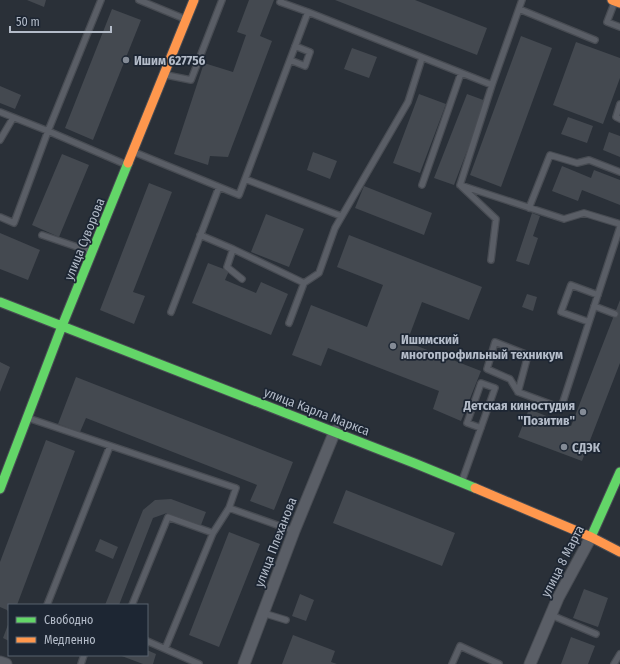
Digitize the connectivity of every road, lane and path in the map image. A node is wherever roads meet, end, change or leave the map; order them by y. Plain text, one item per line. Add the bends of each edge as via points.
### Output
1 (101, 0) edge
2 (139, 0) edge
3 (194, 0) edge
4 (222, 0) edge
5 (281, 0) edge
6 (522, 0) edge
7 (616, 1) edge
8 (519, 9) junction
9 (308, 12) junction
10 (186, 19) junction
11 (620, 27) edge
12 (595, 40) dead end
13 (295, 46) junction
14 (422, 58) junction
15 (290, 60) junction
16 (461, 73) junction
17 (164, 74) junction
18 (492, 85) junction
19 (620, 104) edge
20 (0, 112) edge
21 (13, 118) junction
22 (620, 119) edge
23 (48, 131) junction
24 (0, 140) edge
25 (134, 152) junction
26 (128, 165) junction
27 (620, 172) edge
28 (245, 179) junction
29 (422, 185) dead end
30 (460, 185) junction
31 (219, 187) junction
32 (529, 208) junction
33 (341, 216) junction
34 (0, 217) edge
35 (620, 226) edge
36 (42, 235) dead end
37 (200, 235) junction
38 (233, 249) junction
39 (92, 252) junction
40 (491, 260) dead end
41 (242, 279) dead end
42 (304, 283) junction
43 (598, 295) junction
44 (0, 302) edge
45 (594, 306) junction
46 (171, 312) dead end
47 (615, 314) dead end
48 (589, 322) junction
49 (290, 323) dead end
50 (62, 326) junction
51 (518, 392) junction
52 (27, 418) junction
53 (481, 428) junction
54 (335, 431) junction
55 (110, 446) junction
56 (620, 472) edge
57 (461, 483) junction
58 (0, 489) edge
59 (229, 508) junction
60 (294, 531) junction
61 (213, 533) junction
62 (591, 537) junction
63 (620, 552) edge
64 (47, 604) edge
65 (132, 604) edge
66 (263, 613) junction
67 (550, 615) junction
68 (286, 620) dead end
69 (596, 634) dead end
70 (148, 641) edge
71 (165, 649) junction
72 (620, 654) edge
73 (0, 662) edge
74 (6, 664) edge
75 (199, 664) edge
76 (244, 664) edge
77 (452, 664) edge
78 (499, 664) edge
79 (530, 664) edge
80 (614, 664) edge

1 - 23 lane
2 - 10 lane
3 - 10 main road, улица Суворова
4 - 17 lane via 191,80
5 - 9 lane via 280,2
6 - 8 lane
7 - 11 lane via 607,22
8 - 12 lane
8 - 18 lane
9 - 13 lane
9 - 14 lane
10 - 17 main road, улица Суворова
13 - 15 lane
13 - 15 lane via 310,52 305,66
14 - 16 lane
14 - 33 lane via 408,102
15 - 28 lane
16 - 18 lane
16 - 29 lane
17 - 25 main road, улица Суворова
18 - 30 lane
19 - 22 lane via 616,117
20 - 21 lane
21 - 23 lane
21 - 24 lane
23 - 26 lane
23 - 34 lane via 14,223
25 - 26 main road, улица Суворова
25 - 31 lane
26 - 39 main road, улица Суворова
27 - 32 lane via 589,160 577,163 550,155
28 - 31 lane via 239,195
28 - 33 lane
30 - 32 lane
30 - 40 lane via 496,219
31 - 37 lane
32 - 35 lane via 564,219 584,213
33 - 42 lane via 319,273
35 - 43 lane
36 - 39 lane
37 - 38 lane
37 - 46 lane
38 - 41 lane via 227,267
38 - 42 lane
39 - 50 main road, улица Суворова
42 - 49 lane
43 - 45 lane
43 - 48 lane via 571,285 561,312
44 - 50 main road, улица Карла Маркса
45 - 47 lane
45 - 48 lane
48 - 51 lane via 561,408
50 - 52 main road, улица Суворова
50 - 54 main road, улица Карла Маркса
51 - 51 lane via 528,355 495,342 487,369 510,379
52 - 55 lane
52 - 58 main road, улица Суворова via 7,463
53 - 53 lane via 495,388 481,383 467,423
53 - 57 lane
54 - 57 main road, улица Карла Маркса
54 - 60 street, улица Плеханова
55 - 59 lane via 236,488
55 - 64 lane
56 - 62 main road, улица 8 Марта
57 - 62 main road, улица Карла Маркса
59 - 60 lane
59 - 61 lane
60 - 66 street, улица Плеханова
61 - 65 lane via 168,517
61 - 71 lane
62 - 63 main road, улица Карла Маркса
62 - 67 street, улица 8 Марта
66 - 68 lane
66 - 76 street, улица Плеханова
67 - 69 lane
67 - 79 street, улица 8 Марта
70 - 71 lane
71 - 75 lane
72 - 80 lane
73 - 74 street
77 - 78 lane via 460,646

